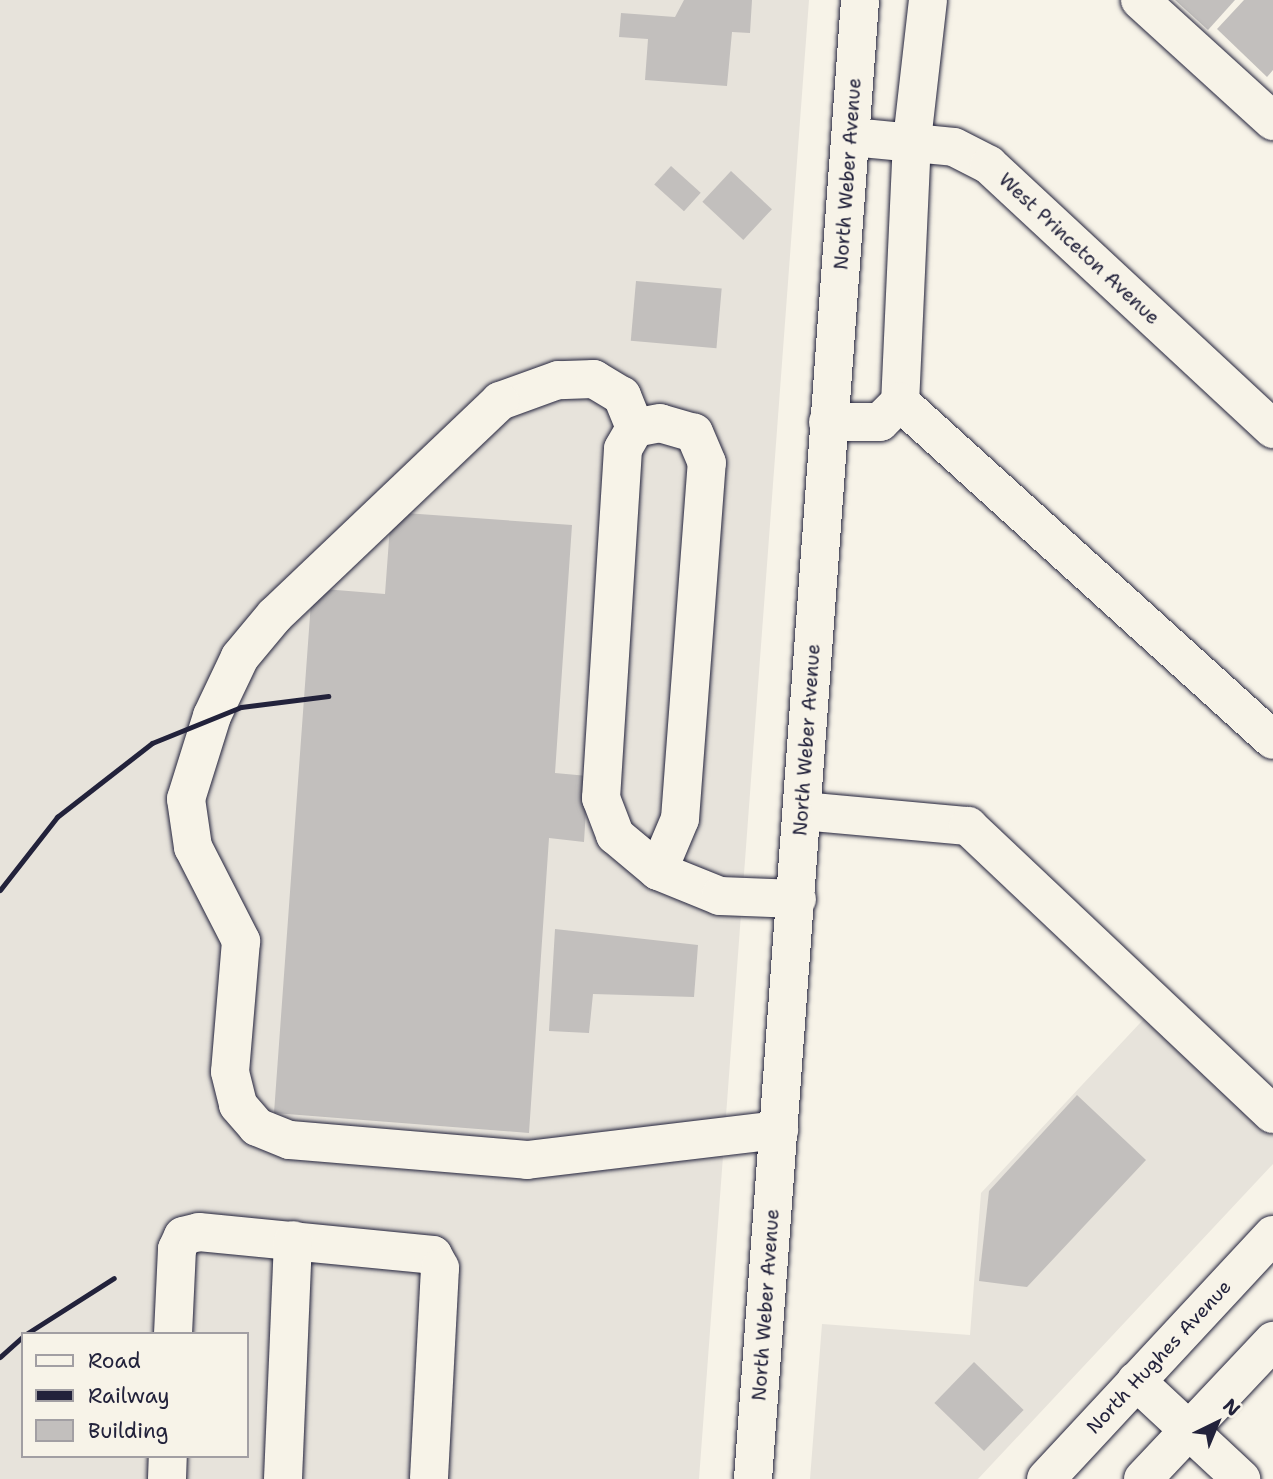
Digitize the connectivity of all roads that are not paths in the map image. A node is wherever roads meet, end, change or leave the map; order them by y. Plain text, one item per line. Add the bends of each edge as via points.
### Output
1 (860, 0) edge
2 (928, 0) edge
3 (1140, 0) edge
4 (1273, 121) edge
5 (852, 137) junction
6 (912, 140) junction
7 (900, 402) junction
8 (828, 422) junction
9 (635, 428) junction
10 (1273, 429) edge
11 (1273, 740) edge
12 (802, 811) junction
13 (658, 871) junction
14 (797, 900) junction
15 (1273, 1114) edge
16 (779, 1130) junction
17 (1273, 1236) edge
18 (293, 1240) junction
19 (173, 1332) edge
20 (1273, 1341) edge
21 (1136, 1381) junction
22 (1189, 1431) junction
23 (168, 1458) edge
24 (167, 1479) edge
25 (283, 1479) edge
26 (429, 1479) edge
27 (753, 1479) edge
28 (1046, 1479) edge
29 (1143, 1479) edge
30 (1241, 1479) edge

1 - 5 main road, North Weber Avenue
2 - 6 main road
3 - 4 main road
5 - 6 main road, West Princeton Avenue
5 - 8 main road, North Weber Avenue
6 - 7 main road
6 - 10 main road, West Princeton Avenue via 954,147 989,166
7 - 8 main road via 880,422
7 - 11 main road
8 - 12 main road, North Weber Avenue
9 - 13 main road via 623,449 601,797 615,835
9 - 13 main road via 660,423 694,433 707,463 680,819
9 - 16 main road via 622,396 594,379 558,380 500,401 275,615 240,657 212,716 186,799 193,847 240,941 230,1072 238,1104 257,1127 290,1140 527,1160
12 - 14 main road, North Weber Avenue
12 - 15 main road via 968,826
13 - 14 main road via 720,896
14 - 16 main road, North Weber Avenue
16 - 27 main road, North Weber Avenue
17 - 21 main road, North Hughes Avenue
18 - 19 main road via 183,1236 177,1249
18 - 25 main road
18 - 26 main road via 433,1255 440,1268
20 - 22 main road
21 - 22 main road
21 - 28 main road, North Hughes Avenue
22 - 29 main road
22 - 30 main road
23 - 24 main road

